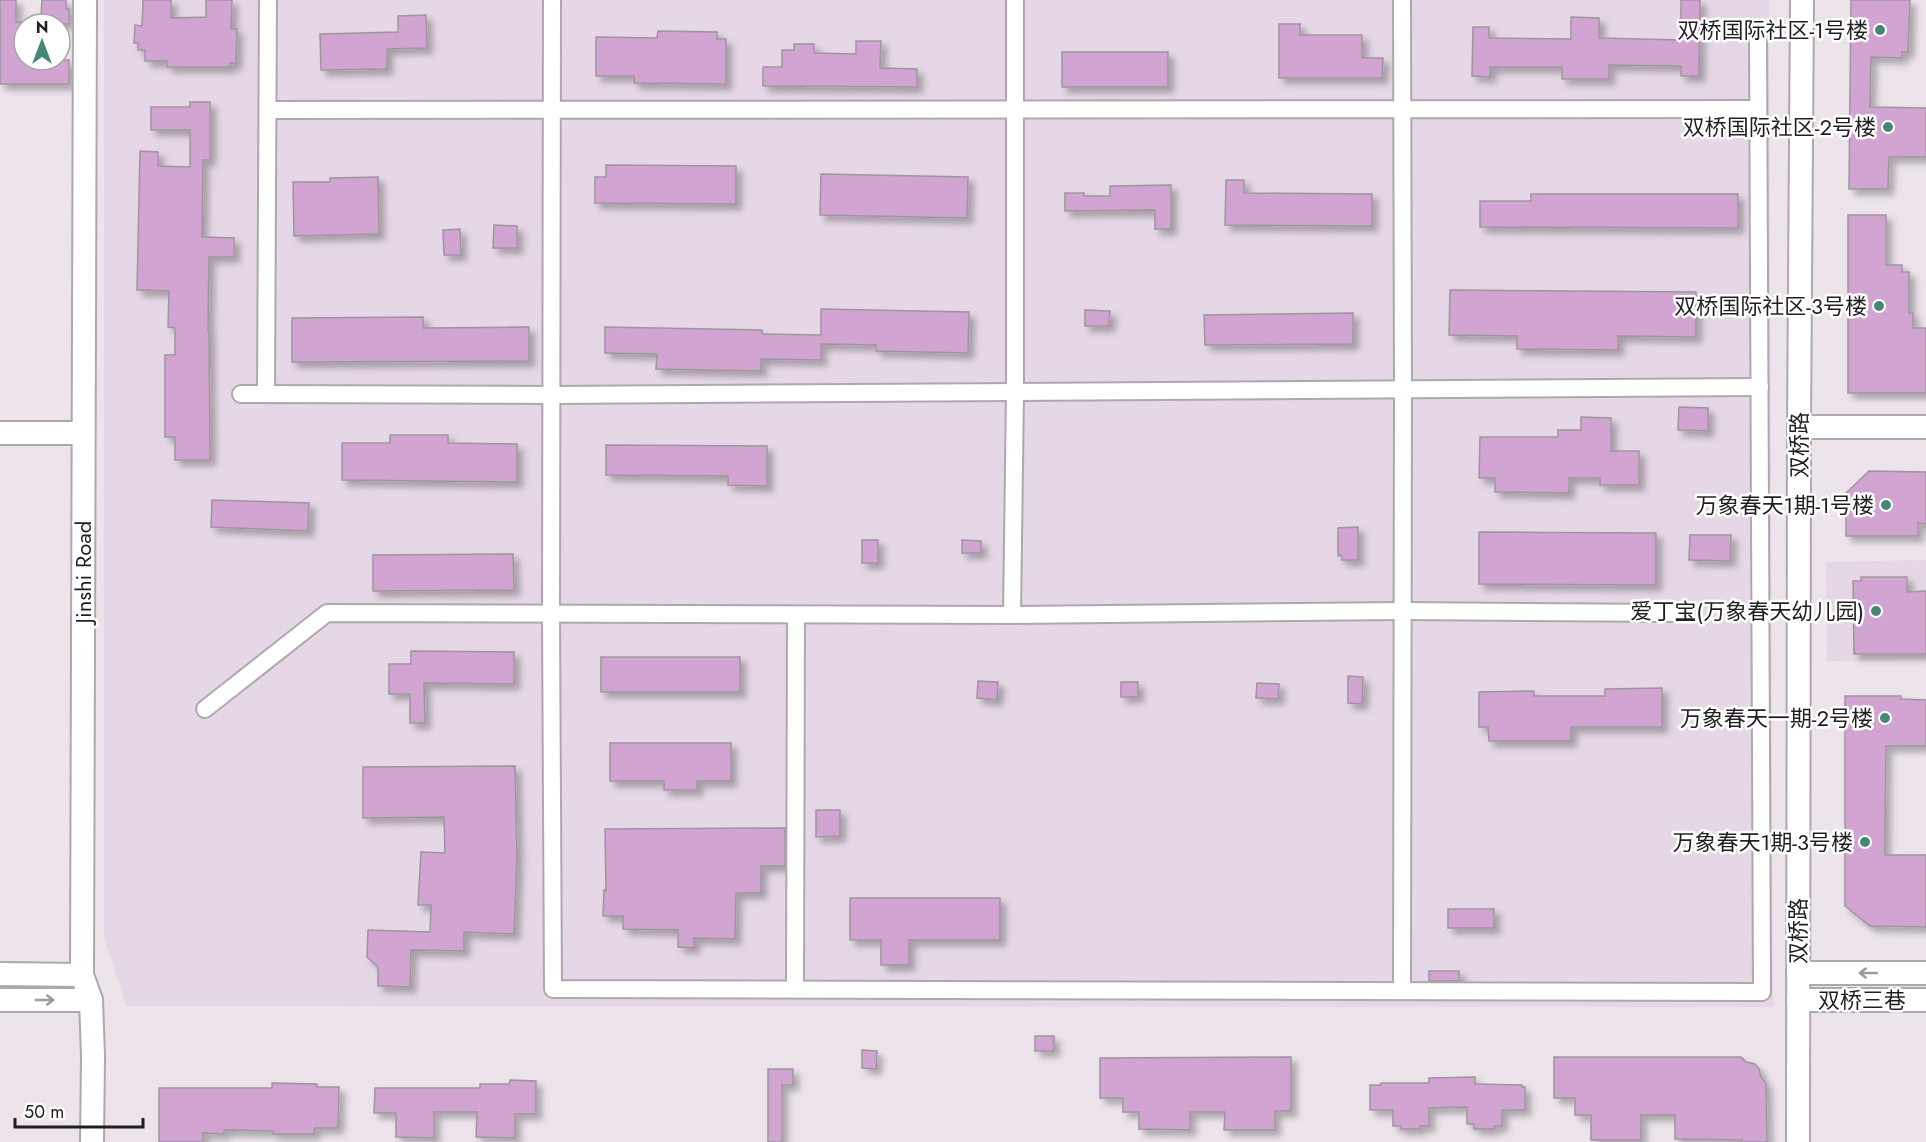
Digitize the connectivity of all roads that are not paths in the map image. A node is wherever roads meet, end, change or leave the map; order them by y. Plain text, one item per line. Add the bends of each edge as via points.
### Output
1 (85, 0) edge
2 (268, 0) edge
3 (552, 0) edge
4 (1015, 0) edge
5 (1402, 0) edge
6 (1802, 0) edge
7 (1758, 34) dead end
8 (1403, 108) junction
9 (1015, 109) junction
10 (1758, 109) junction
11 (268, 110) junction
12 (552, 110) junction
13 (1760, 387) junction
14 (1403, 391) junction
15 (1016, 392) junction
16 (241, 394) dead end
17 (266, 394) junction
18 (552, 395) junction
19 (1799, 427) junction
20 (1926, 427) edge
21 (0, 432) edge
22 (83, 433) junction
23 (1402, 611) junction
24 (1676, 613) dead end
25 (551, 615) junction
26 (796, 615) junction
27 (1012, 615) junction
28 (205, 709) dead end
29 (1798, 973) junction
30 (1926, 973) edge
31 (0, 974) edge
32 (82, 975) junction
33 (795, 989) junction
34 (1402, 991) junction
35 (0, 1000) edge
36 (91, 1000) junction
37 (1798, 1000) junction
38 (1926, 1000) edge
39 (93, 1142) edge
40 (1798, 1142) edge

1 - 22 street, Jinshi Road
2 - 11 street
3 - 12 street
4 - 9 street
5 - 8 street
6 - 19 street, 双桥路
7 - 10 street
8 - 9 street
8 - 10 street
8 - 14 street
9 - 12 street
9 - 15 street
10 - 13 street
11 - 12 street
11 - 17 street
12 - 18 street
13 - 14 street
13 - 34 street via 1762,992
14 - 15 street
14 - 23 street
15 - 18 street
15 - 27 street
16 - 17 street
17 - 18 street
18 - 25 street
19 - 20 street
19 - 29 street, 双桥路
21 - 22 street
22 - 32 street, Jinshi Road
23 - 24 street
23 - 27 street
23 - 34 street
25 - 26 street
25 - 28 street via 327,614
25 - 33 street via 553,989
26 - 27 street
26 - 33 street
30 -> 29 street, 双桥三巷
29 - 37 street, 双桥路
31 - 32 street
32 - 36 street, Jinshi Road
33 - 34 street
35 -> 36 street
36 - 39 street, Jinshi Road
37 - 38 street, 双桥三巷
37 - 40 street, 双桥路

